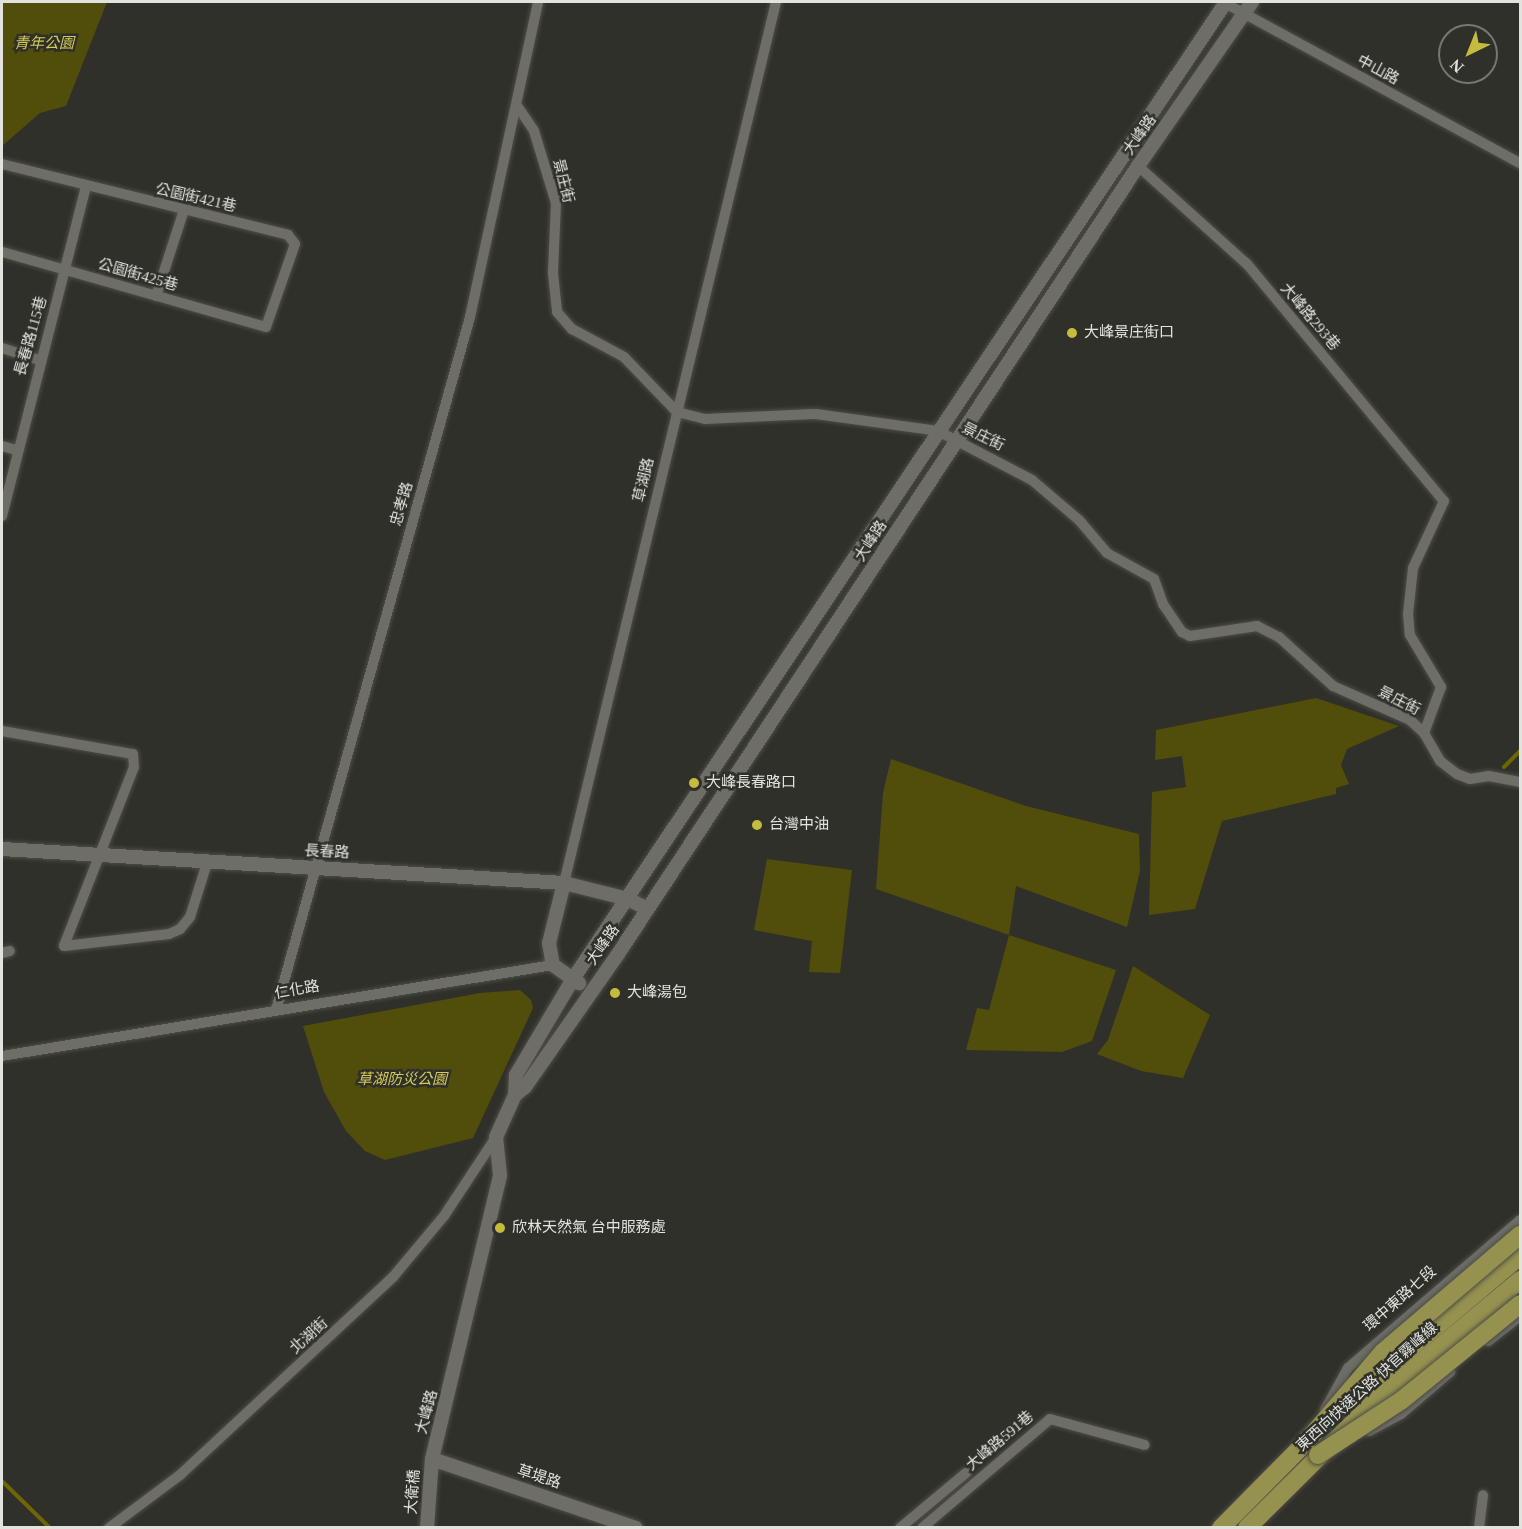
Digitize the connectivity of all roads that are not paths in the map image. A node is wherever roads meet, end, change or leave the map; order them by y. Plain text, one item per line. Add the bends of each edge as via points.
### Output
1 (538, 2) edge
2 (776, 2) edge
3 (1224, 2) edge
4 (1248, 7) edge
5 (518, 107) junction
6 (1521, 163) edge
7 (2, 164) edge
8 (1138, 166) junction
9 (86, 188) junction
10 (184, 210) junction
11 (2, 252) edge
12 (66, 270) junction
13 (156, 296) junction
14 (267, 327) joint
15 (2, 348) edge
16 (39, 360) junction
17 (677, 412) junction
18 (938, 431) junction
19 (957, 441) junction
20 (2, 446) edge
21 (16, 450) junction
22 (2, 516) edge
23 (2, 731) edge
24 (1424, 733) junction
25 (1521, 782) edge
26 (2, 849) edge
27 (98, 855) junction
28 (208, 860) junction
29 (316, 869) junction
30 (564, 883) junction
31 (628, 899) junction
32 (648, 909) junction
33 (553, 965) junction
34 (573, 980) junction
35 (590, 991) junction
36 (276, 1010) junction
37 (2, 1056) edge
38 (515, 1095) junction
39 (496, 1137) junction
40 (1521, 1220) edge
41 (1515, 1232) edge
42 (1521, 1248) edge
43 (1521, 1256) edge
44 (1521, 1280) edge
45 (1521, 1289) edge
46 (1521, 1304) edge
47 (1521, 1316) edge
48 (1320, 1419) junction
49 (1145, 1445) dead end
50 (1341, 1445) junction
51 (1312, 1448) junction
52 (432, 1459) junction
53 (966, 1473) dead end
54 (1483, 1496) dead end
55 (109, 1527) edge
56 (427, 1527) edge
57 (636, 1527) edge
58 (900, 1527) edge
59 (922, 1527) edge
60 (1216, 1527) edge
61 (1221, 1527) edge
62 (1247, 1527) edge
63 (1252, 1527) edge
64 (1479, 1527) edge

1 - 5 street, 忠孝路
2 - 17 street, 草湖路
3 - 4 street, 中山路
3 - 18 street, 大峰路
4 - 6 street, 中山路
4 - 8 street, 大峰路
5 - 17 street, 景庄街 via 534,131 556,203 556,312 572,329 624,357
5 - 29 street, 忠孝路 via 470,317
7 - 9 street, 公園街421巷
8 - 19 street, 大峰路
8 - 24 street, 大峰路293巷 via 1246,264 1444,501 1413,568 1408,614 1410,635 1441,687
9 - 10 street, 公園街421巷
9 - 12 street, 長春路115巷
10 - 13 street
10 - 14 street, 公園街421巷 via 288,234 295,244
11 - 12 street, 公園街425巷
12 - 13 street, 公園街425巷
12 - 16 street, 長春路115巷
13 - 14 street, 公園街425巷
15 - 16 street
16 - 21 street, 長春路115巷
17 - 18 street, 景庄街 via 705,419 816,414
17 - 30 street, 草湖路
18 - 19 street, 景庄街
18 - 31 street, 大峰路
19 - 24 street, 景庄街 via 1032,480 1079,520 1107,553 1154,579 1163,604 1182,632 1190,636 1257,626 1279,637 1333,686 1410,720
19 - 32 street, 大峰路
20 - 21 street
21 - 22 street, 長春路115巷
23 - 27 street via 133,754 134,767
24 - 25 street, 景庄街 via 1440,761 1457,774 1470,779 1489,776
26 - 27 street, 長春路
27 - 28 street, 長春路
27 - 28 street via 64,946 169,934 180,929 190,917
28 - 29 street, 長春路
29 - 30 street, 長春路
29 - 36 street, 忠孝路
30 - 31 street, 長春路
30 - 33 street, 草湖路 via 549,943
31 - 32 street, 長春路
31 - 34 street, 大峰路
32 - 35 street, 大峰路
33 - 34 street
33 - 36 street, 仁化路
34 - 35 street
34 - 38 street, 大峰路 via 516,1075
35 - 38 street, 大峰路 via 525,1087
36 - 37 street, 仁化路
38 - 39 street, 大峰路
39 - 52 street, 大峰路 via 500,1175
39 - 55 street, 北湖街 via 444,1216 393,1277 180,1475
40 - 41 street, 環中東路七段
41 - 42 street
41 - 48 street, 環中東路七段 via 1348,1368
41 - 51 highway, bridge via 1383,1352
42 - 48 street, 環中東路七段 via 1436,1316
43 - 51 highway, 東西向快速公路 快官霧峰線, bridge via 1368,1383
44 - 51 highway, 東西向快速公路 快官霧峰線, bridge
45 - 50 street via 1452,1344
46 - 51 highway, bridge via 1402,1400
47 - 50 street via 1401,1414
48 - 60 street, 環中東路七段
49 - 59 street, 大峰路591巷 via 1050,1419
50 - 63 street via 1322,1458
51 - 61 highway, 東西向快速公路 快官霧峰線
51 - 62 highway, 東西向快速公路 快官霧峰線
52 - 56 street, 大衛橋
52 - 57 street, 草堤路
53 - 58 street
54 - 64 street

